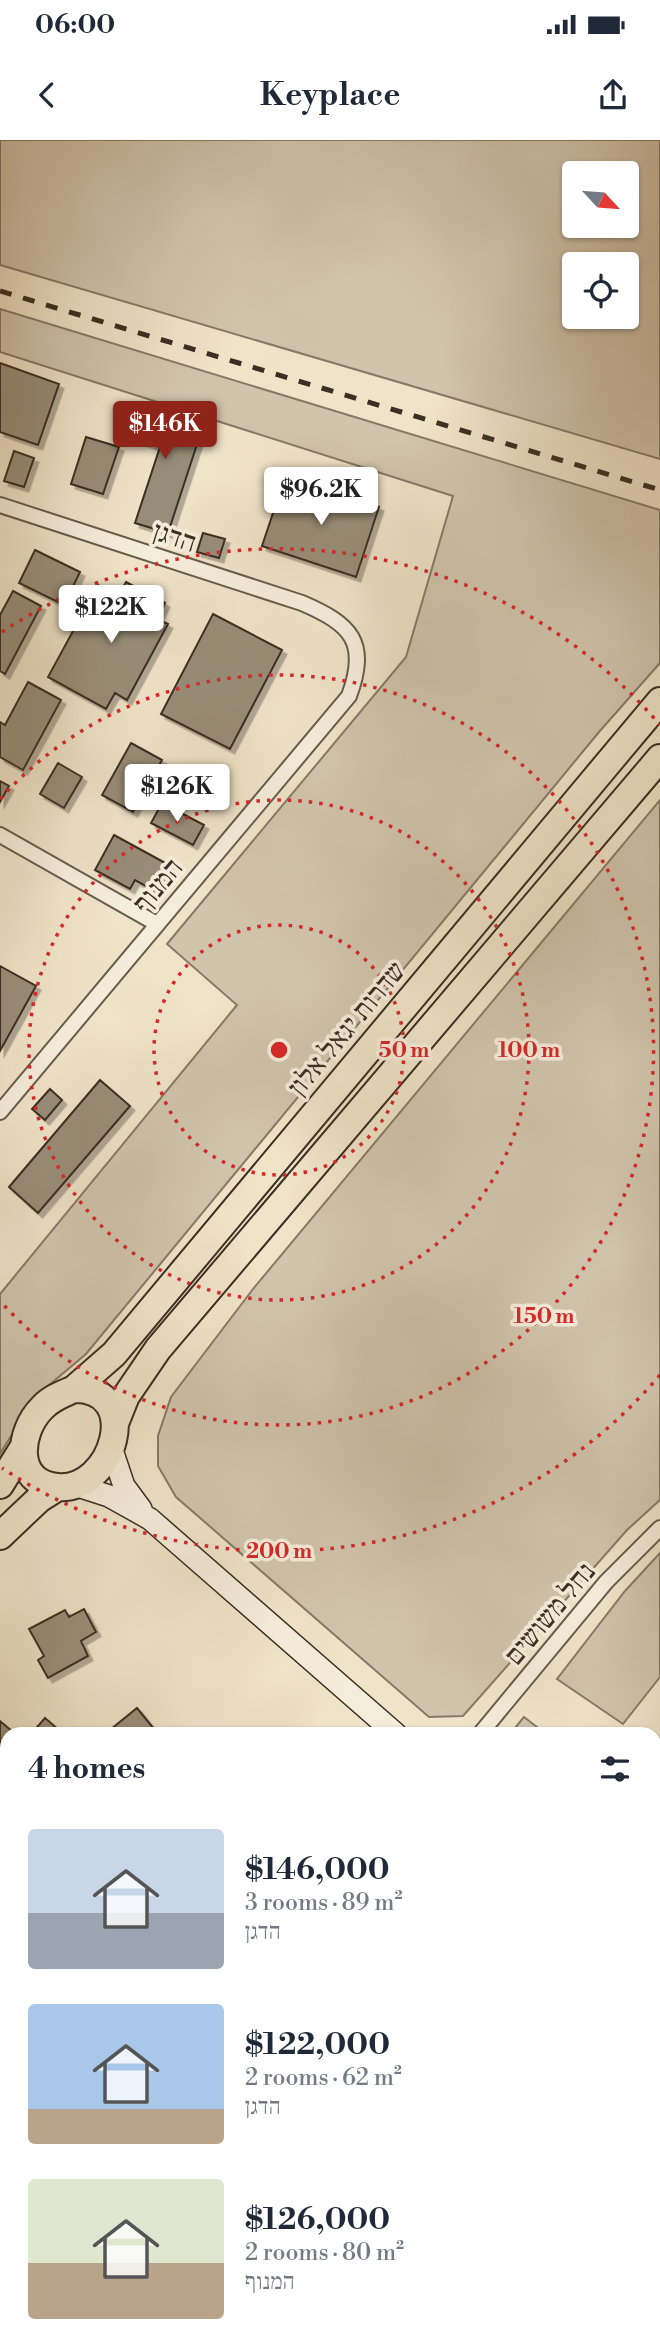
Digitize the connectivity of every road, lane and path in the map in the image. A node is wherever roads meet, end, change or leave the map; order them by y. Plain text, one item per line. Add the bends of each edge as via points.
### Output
1 (0, 505) edge
2 (334, 617) joint
3 (660, 701) edge
4 (660, 758) edge
5 (0, 835) edge
6 (157, 923) junction
7 (0, 1112) edge
8 (74, 1389) junction
9 (116, 1421) junction
10 (111, 1447) junction
11 (23, 1448) junction
12 (0, 1485) edge
13 (66, 1486) junction
14 (150, 1519) junction
15 (660, 1528) edge
16 (0, 1536) edge
17 (372, 1715) junction
18 (382, 1727) edge
19 (387, 1727) edge
20 (486, 1727) edge

1 - 2 street, הדגן
2 - 6 street, המנוף via 351,632 358,651 357,674 349,696
3 - 8 highway, שדרות יגאל אלון via 114,1354
4 - 9 highway via 166,1339 141,1372
5 - 6 street
6 - 7 street, המנוף
8 - 9 highway via 89,1389 102,1397
8 - 11 highway via 40,1409
9 - 10 highway
10 - 13 highway via 98,1469
10 - 14 street via 124,1486
11 - 12 highway
11 - 13 highway via 29,1473 43,1484
13 - 14 street via 109,1496
13 - 16 highway via 39,1499
14 - 17 street
15 - 20 street, נחל משושים via 606,1582
17 - 18 street
17 - 19 street

